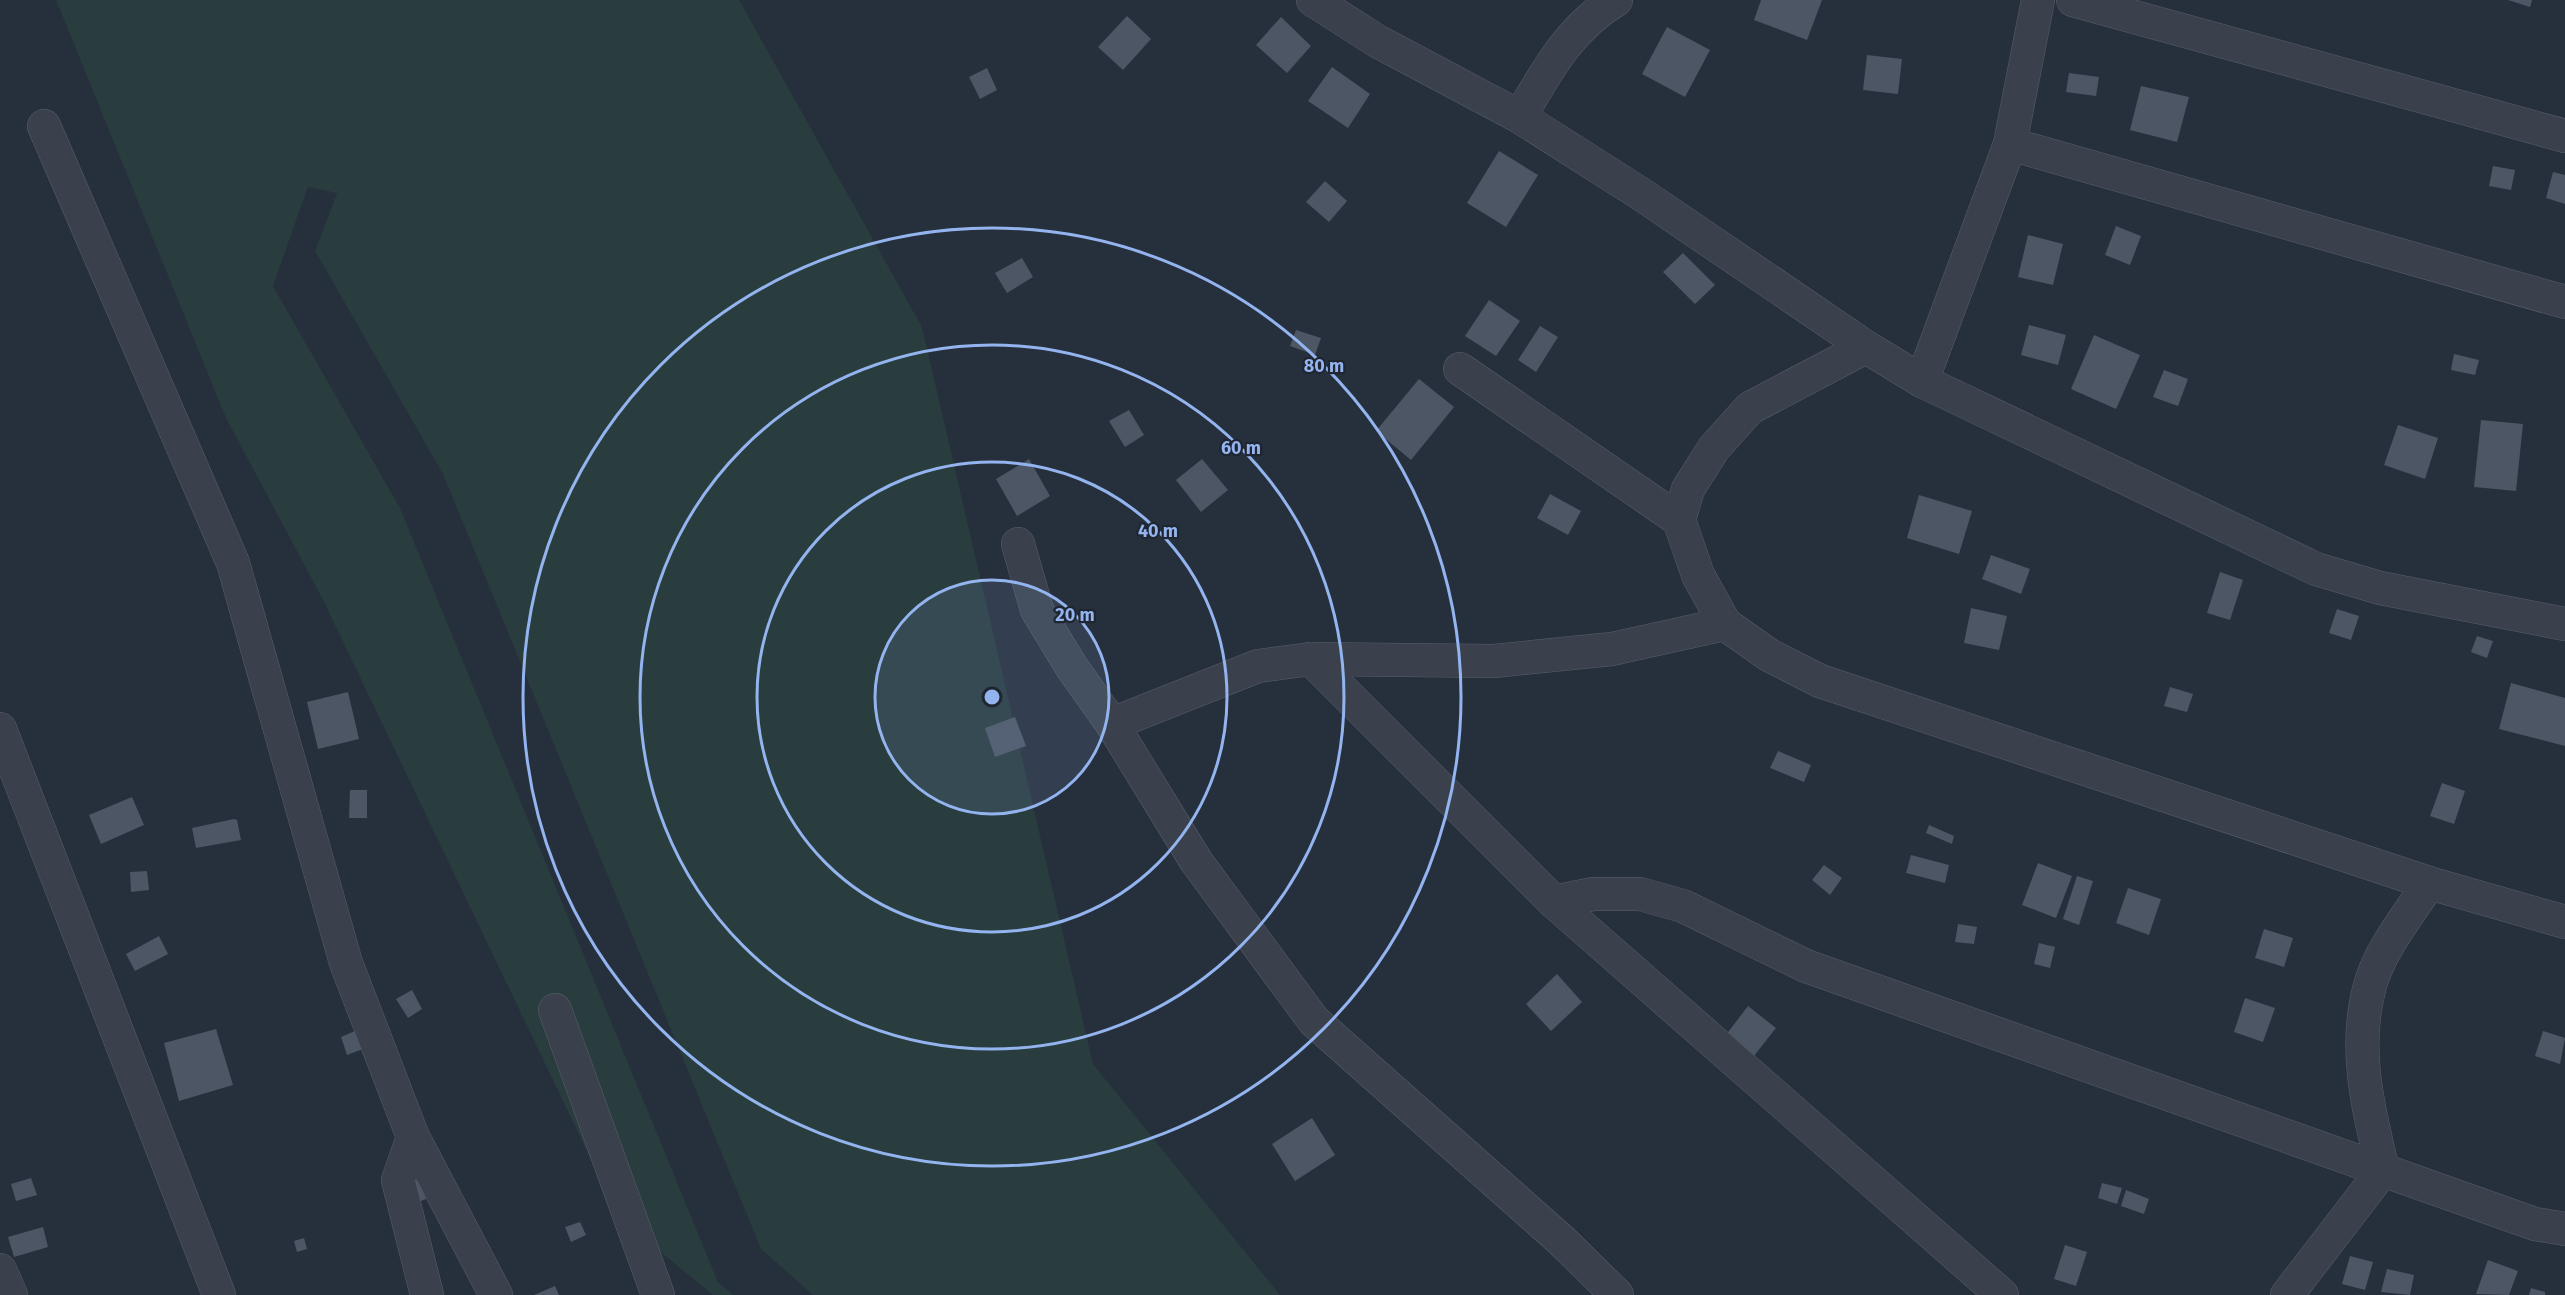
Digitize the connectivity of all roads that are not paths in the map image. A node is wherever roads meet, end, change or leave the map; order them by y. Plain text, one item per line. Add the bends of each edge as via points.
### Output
1 (1313, 0) edge
2 (1616, 0) edge
3 (2038, 0) edge
4 (2073, 0) edge
5 (1520, 117) junction
6 (44, 126) dead end
7 (2565, 136) edge
8 (2010, 144) junction
9 (2565, 302) edge
10 (1866, 347) junction
11 (1460, 369) dead end
12 (1922, 381) junction
13 (1679, 520) junction
14 (1018, 544) dead end
15 (1725, 624) junction
16 (2565, 624) edge
17 (1311, 659) junction
18 (1112, 724) junction
19 (0, 729) edge
20 (2429, 884) junction
21 (1554, 902) junction
22 (2565, 922) edge
23 (555, 1010) dead end
24 (413, 1137) junction
25 (2383, 1170) junction
26 (2565, 1229) edge
27 (0, 1270) edge
28 (10, 1295) edge
29 (219, 1295) edge
30 (427, 1295) edge
31 (496, 1295) edge
32 (658, 1295) edge
33 (1617, 1295) edge
34 (2002, 1295) edge
35 (2287, 1295) edge

1 - 5 street via 1377,41
2 - 5 street via 1593,14 1557,55
3 - 8 street
4 - 7 street
5 - 10 street
6 - 24 street via 233,563 346,963
8 - 9 street
8 - 12 street
10 - 12 street
10 - 13 street via 1750,408 1714,448 1688,489
11 - 13 street
12 - 16 street via 2316,569 2380,588
13 - 15 street via 1698,575
14 - 18 street via 1037,610
15 - 17 street via 1612,649 1494,661
15 - 20 street via 1769,655 1820,681
17 - 18 street via 1258,666
17 - 21 street
18 - 33 street via 1196,861 1314,1021 1561,1240
19 - 29 street
20 - 22 street
20 - 25 street via 2372,980 2363,1022 2363,1075
21 - 25 street via 1593,894 1640,894 1683,906 1806,966
21 - 34 street
23 - 32 street
24 - 30 street via 398,1180
24 - 31 street
25 - 26 street via 2535,1224
25 - 35 street
27 - 28 street

